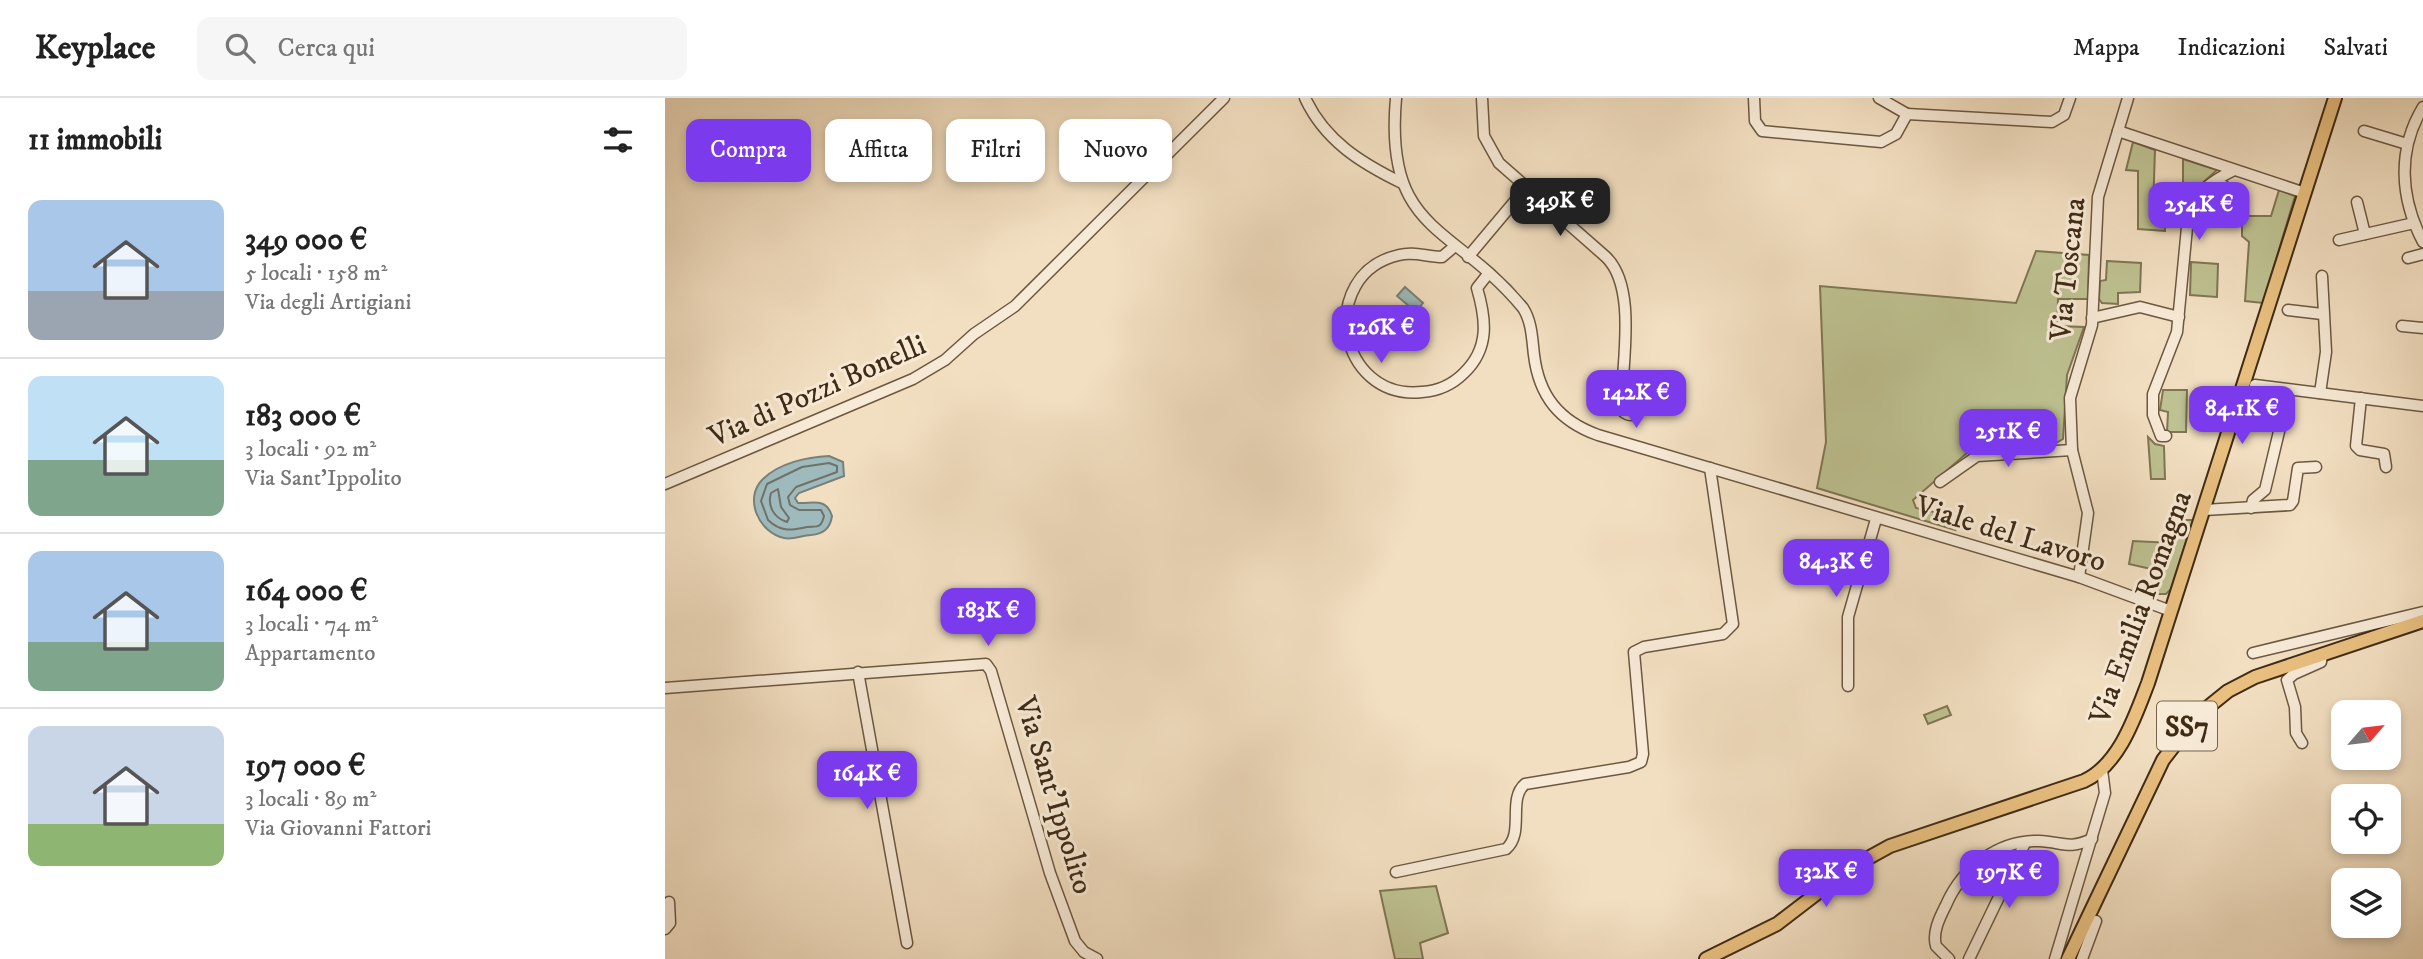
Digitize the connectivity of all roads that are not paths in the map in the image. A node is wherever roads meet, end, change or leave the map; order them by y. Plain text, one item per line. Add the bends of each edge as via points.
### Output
1 (1224, 98) edge
2 (1305, 98) edge
3 (1397, 98) edge
4 (1482, 98) edge
5 (1754, 98) edge
6 (1879, 98) edge
7 (2070, 98) edge
8 (2128, 98) edge
9 (2335, 98) edge
10 (2423, 107) edge
11 (1907, 114) junction
12 (2117, 131) junction
13 (2364, 131) dead end
14 (2407, 144) junction
15 (2234, 170) junction
16 (1402, 183) junction
17 (2224, 186) dead end
18 (1525, 189) junction
19 (2305, 193) junction
20 (2195, 199) junction
21 (2224, 200) junction
22 (2357, 202) dead end
23 (2224, 215) dead end
24 (2414, 223) junction
25 (2365, 233) junction
26 (2339, 240) dead end
27 (2423, 242) edge
28 (1455, 246) junction
29 (2423, 254) edge
30 (1468, 257) junction
31 (2408, 258) dead end
32 (1488, 274) junction
33 (2322, 276) dead end
34 (2288, 310) dead end
35 (2322, 314) junction
36 (2179, 317) junction
37 (2092, 318) junction
38 (2402, 326) dead end
39 (2423, 328) edge
40 (2255, 385) dead end
41 (2320, 393) junction
42 (2288, 394) dead end
43 (1622, 396) dead end
44 (2361, 398) junction
45 (2423, 405) edge
46 (2166, 436) dead end
47 (2072, 450) junction
48 (2316, 467) dead end
49 (2386, 467) dead end
50 (1710, 468) junction
51 (1940, 482) dead end
52 (665, 484) edge
53 (2252, 508) junction
54 (2203, 510) junction
55 (1877, 519) junction
56 (2080, 578) junction
57 (2171, 611) junction
58 (2423, 612) edge
59 (2423, 621) edge
60 (2253, 653) dead end
61 (2322, 654) junction
62 (858, 672) junction
63 (1848, 686) dead end
64 (665, 688) edge
65 (2302, 743) dead end
66 (2102, 770) junction
67 (2092, 839) junction
68 (2025, 843) junction
69 (1396, 872) dead end
70 (669, 902) dead end
71 (2094, 920) junction
72 (665, 929) edge
73 (907, 943) dead end
74 (1097, 959) edge
75 (1706, 959) edge
76 (1949, 959) edge
77 (1969, 959) edge
78 (2055, 959) edge
79 (2068, 959) edge
80 (2082, 959) edge

1 - 52 street, Via di Pozzi Bonelli via 1014,306 945,360 895,387
2 - 16 street via 1329,135 1364,163
3 - 16 street, Viale del Lavoro via 1395,151
4 - 18 street via 1487,143
5 - 11 street via 1755,121 1764,131 1883,141 1896,134
6 - 11 street
7 - 11 street via 2064,115 2052,122
8 - 12 street, Via Toscana
9 - 19 main road, Via Emilia Romagna
10 - 14 street
12 - 15 street
12 - 37 street, Via Toscana via 2098,197
13 - 14 street
14 - 24 street via 2405,187
15 - 19 street
15 - 20 street
16 - 28 street, Viale del Lavoro via 1420,214
17 - 21 street
18 - 30 street
18 - 43 street via 1606,257 1619,275 1624,301
19 - 54 main road, Via Emilia Romagna
20 - 21 street
20 - 36 street via 2183,242
21 - 23 street
22 - 25 street
24 - 25 street
24 - 27 street
25 - 26 street
28 - 30 street, Viale del Lavoro
28 - 32 street via 1442,257 1411,253 1394,257 1374,267 1358,284 1347,306 1346,328 1354,356 1370,376 1393,389 1415,393 1439,389 1462,375 1483,341 1485,314 1477,288
29 - 31 street
30 - 32 street, Viale del Lavoro
32 - 50 street, Viale del Lavoro via 1526,313 1541,386 1560,415 1594,433
33 - 35 street
34 - 35 street
35 - 41 street via 2326,357
36 - 37 street via 2140,307
36 - 46 street via 2174,344 2154,394 2155,427
37 - 47 street, Via Toscana via 2071,393
38 - 39 street
40 - 41 street
41 - 44 street
42 - 53 street via 2264,492 2253,500
44 - 45 street
44 - 49 street via 2356,446 2385,454
47 - 51 street via 1977,456
47 - 56 street, Via Toscana via 2088,513
48 - 53 street via 2298,468 2291,504
50 - 55 street, Viale del Lavoro
50 - 69 street via 1733,624 1723,634 1634,652 1641,762 1525,785 1519,791 1514,838 1504,850
53 - 54 street
54 - 57 main road, Via Emilia Romagna
55 - 56 street, Viale del Lavoro
55 - 63 street, Viale del Lavoro via 1848,617
56 - 57 street, Viale del Lavoro
57 - 66 main road, Via Emilia Romagna via 2138,709
58 - 60 street
59 - 61 main road, SS7
61 - 65 street via 2321,662 2287,680 2295,707 2295,733
61 - 71 main road, SS7 via 2245,681 2191,721 2163,760
62 - 64 street, Via Sant'Ippolito
62 - 73 street
62 - 74 street, Via Sant'Ippolito via 988,666 1071,932 1081,948
66 - 67 street via 2105,793
66 - 75 main road via 2084,781 1897,843 1850,868 1777,924
67 - 68 street via 2071,846
67 - 78 street
68 - 76 street via 1985,856 1954,891 1934,937 1937,949
68 - 77 street
70 - 72 street via 670,924
71 - 79 main road, SS7
71 - 80 street

